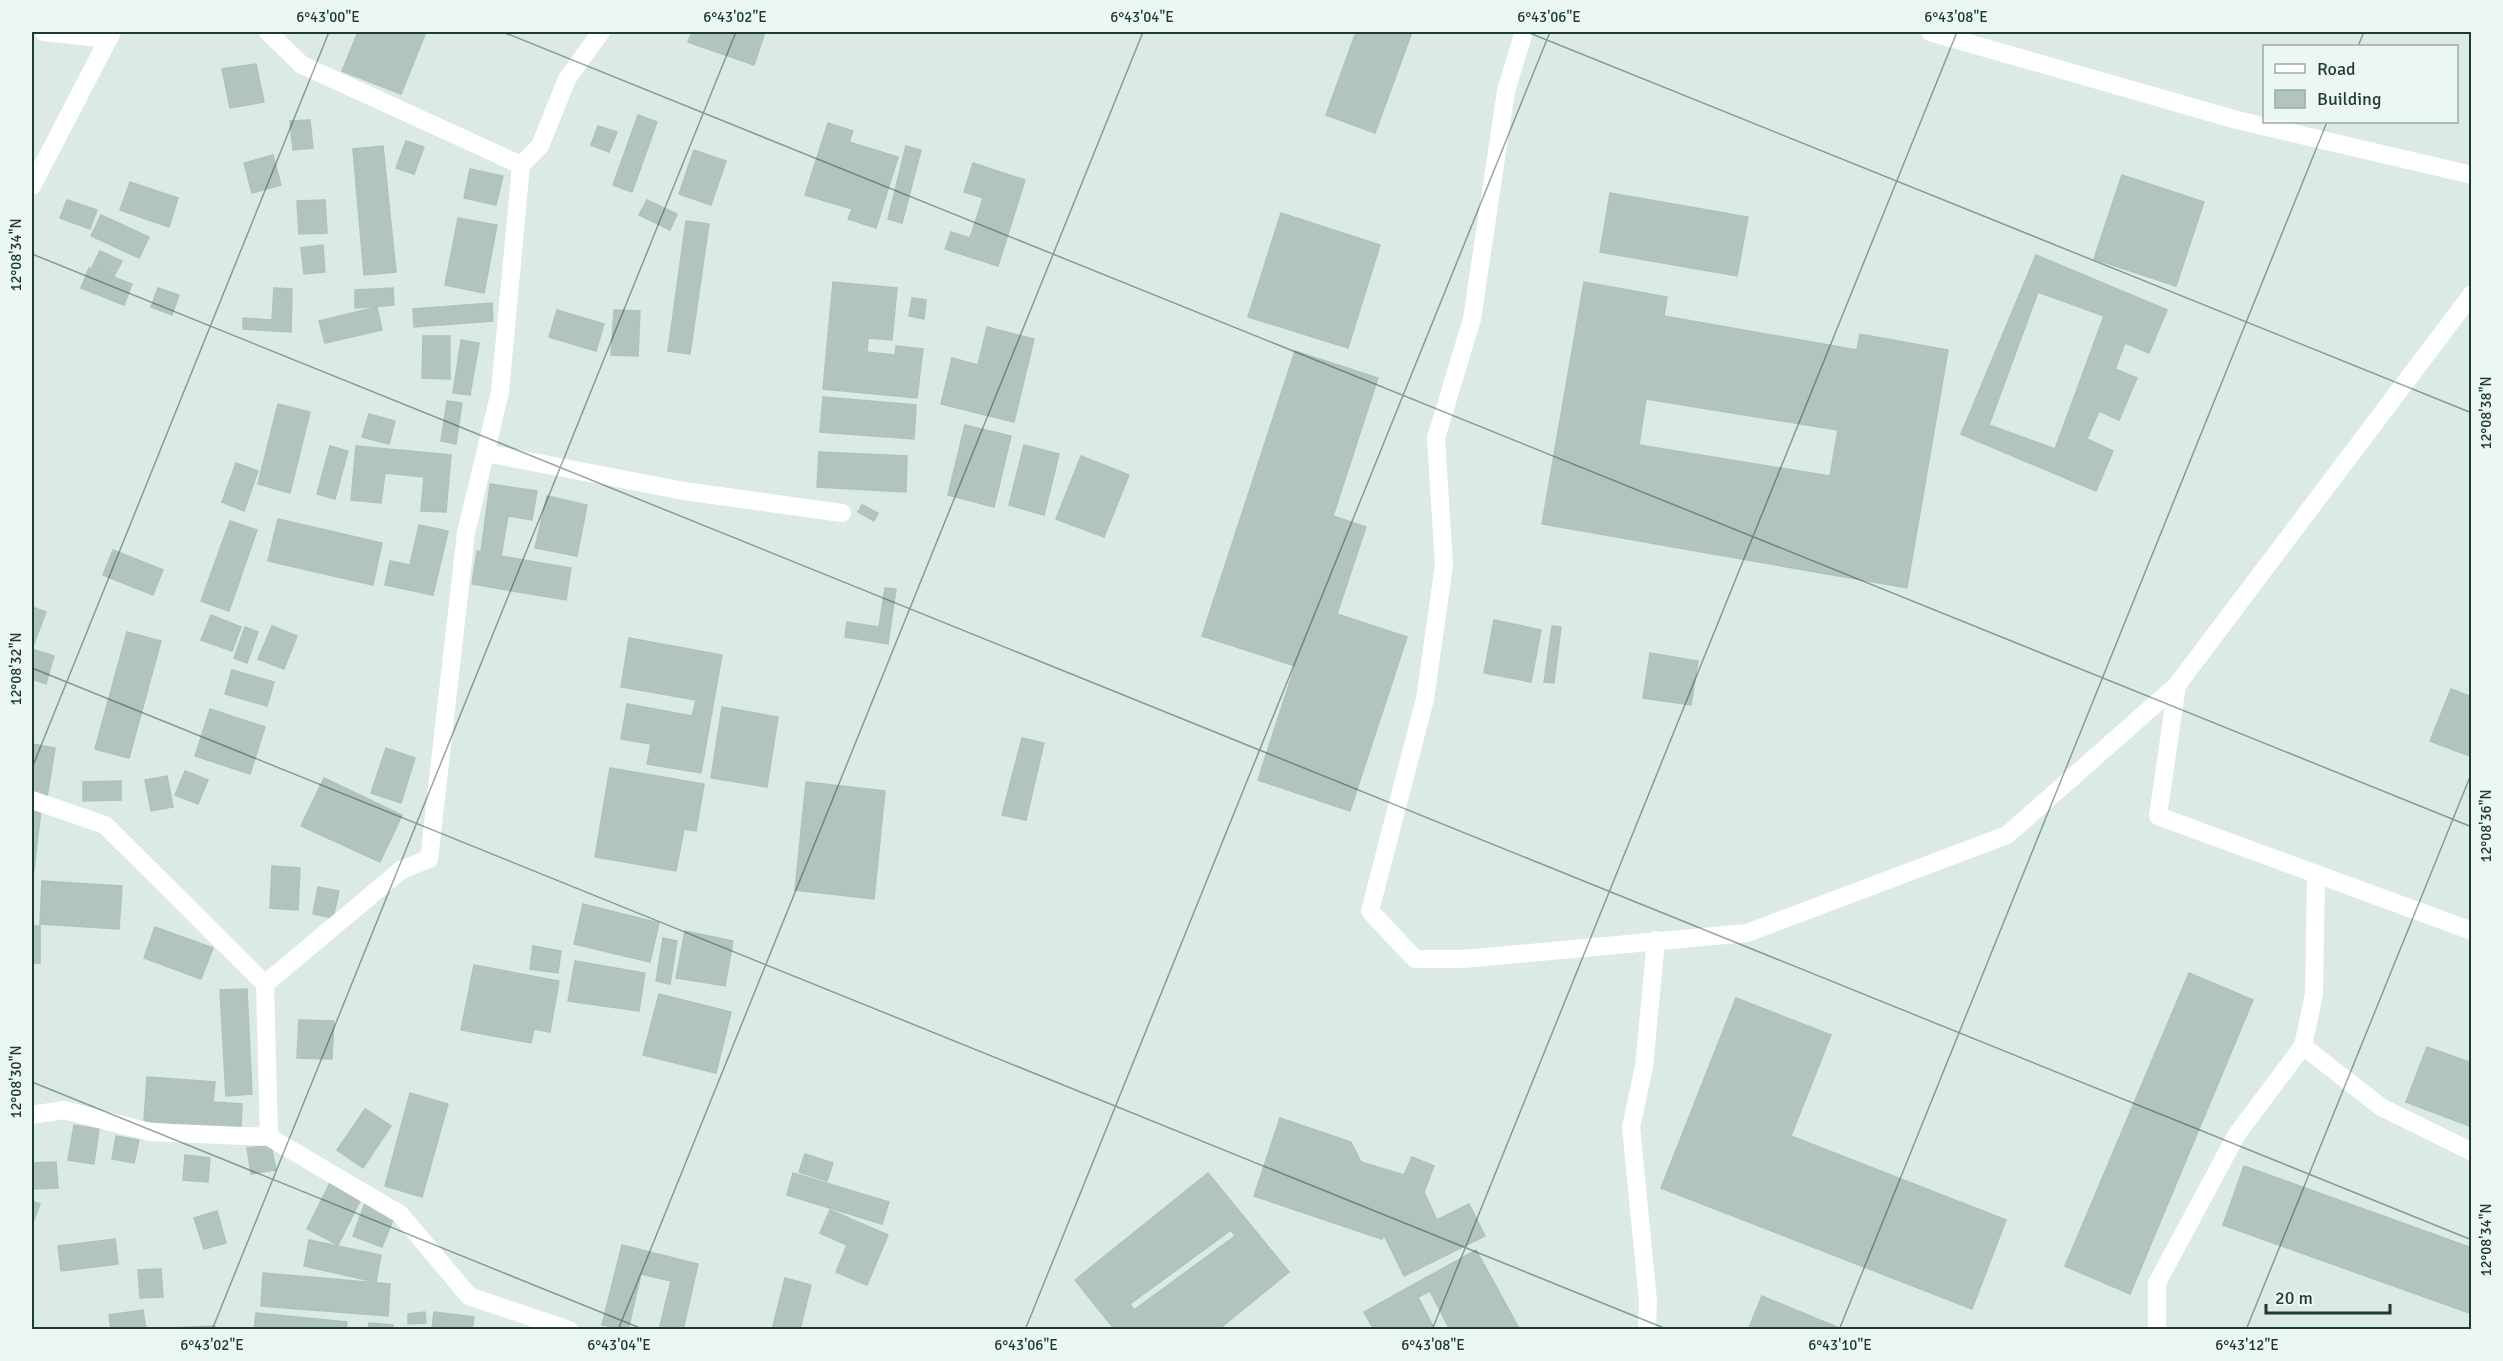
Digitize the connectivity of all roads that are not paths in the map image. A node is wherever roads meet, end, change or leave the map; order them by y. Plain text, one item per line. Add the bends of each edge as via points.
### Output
1 (44, 32) edge
2 (268, 32) edge
3 (601, 32) edge
4 (1524, 32) edge
5 (1930, 32) edge
6 (110, 35) edge
7 (521, 165) junction
8 (2472, 175) edge
9 (32, 186) edge
10 (2472, 294) edge
11 (486, 453) junction
12 (842, 513) dead end
13 (2177, 685) junction
14 (32, 800) edge
15 (2316, 874) junction
16 (2472, 932) edge
17 (1656, 940) junction
18 (265, 984) junction
19 (2303, 1046) junction
20 (32, 1115) edge
21 (269, 1137) junction
22 (2472, 1152) edge
23 (569, 1329) edge
24 (1647, 1329) edge
25 (2157, 1329) edge

1 - 6 street
2 - 7 street via 302,65
3 - 7 street via 567,78 540,146
4 - 17 street via 1506,91 1472,319 1436,438 1444,565 1425,699 1370,911 1415,958 1463,959
5 - 8 street via 2237,120
6 - 9 street
7 - 11 street via 500,392
10 - 13 street
11 - 12 street via 684,490
11 - 18 street via 466,533 429,859 401,870
13 - 15 street via 2158,816
13 - 17 street via 2007,835 1747,933
14 - 18 street via 105,825
15 - 16 street
15 - 19 street via 2314,994
17 - 24 street via 1644,1067 1631,1127 1647,1289
18 - 21 street
19 - 22 street via 2381,1107
19 - 25 street via 2237,1134 2157,1283
20 - 21 street via 64,1110 150,1132
21 - 23 street via 400,1214 469,1296

